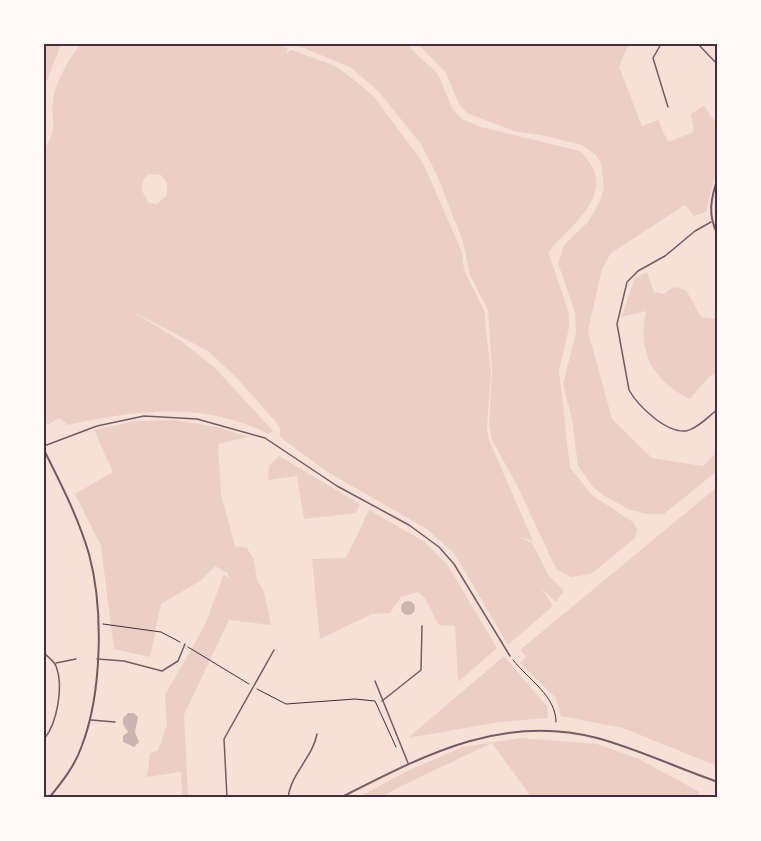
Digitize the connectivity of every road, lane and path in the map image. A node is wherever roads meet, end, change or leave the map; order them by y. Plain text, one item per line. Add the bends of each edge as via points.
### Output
1 (661, 44) edge
2 (698, 44) edge
3 (717, 65) edge
4 (668, 107) dead end
5 (717, 177) edge
6 (712, 222) junction
7 (717, 235) edge
8 (717, 409) edge
9 (44, 446) edge
10 (44, 450) edge
11 (422, 626) dead end
12 (185, 645) dead end
13 (274, 650) dead end
14 (44, 653) edge
15 (510, 656) joint
16 (76, 659) dead end
17 (97, 659) junction
18 (55, 663) junction
19 (375, 681) dead end
20 (381, 701) junction
21 (90, 720) junction
22 (115, 722) dead end
23 (556, 722) dead end
24 (317, 734) dead end
25 (44, 739) edge
26 (408, 764) junction
27 (717, 782) edge
28 (49, 798) edge
29 (227, 798) edge
30 (288, 798) edge
31 (340, 798) edge

1 - 4 street via 653,58
2 - 3 street
5 - 6 street via 711,200
6 - 7 street
6 - 8 street via 632,276 617,324 629,390 650,412 674,430 685,431
9 - 15 street via 97,426 144,416 197,419 265,438 439,547 454,564
10 - 17 street via 66,493 89,557 98,616
11 - 20 street via 421,670
12 - 17 street via 178,661 162,671
13 - 29 street via 224,739
14 - 18 street
15 - 23 path via 549,698
16 - 18 street
17 - 21 street
18 - 25 street via 56,710
19 - 20 street
20 - 26 street
21 - 22 street
21 - 28 street via 77,758
24 - 30 street via 292,779
26 - 27 street via 472,739 529,731 573,734 626,746
26 - 31 street

